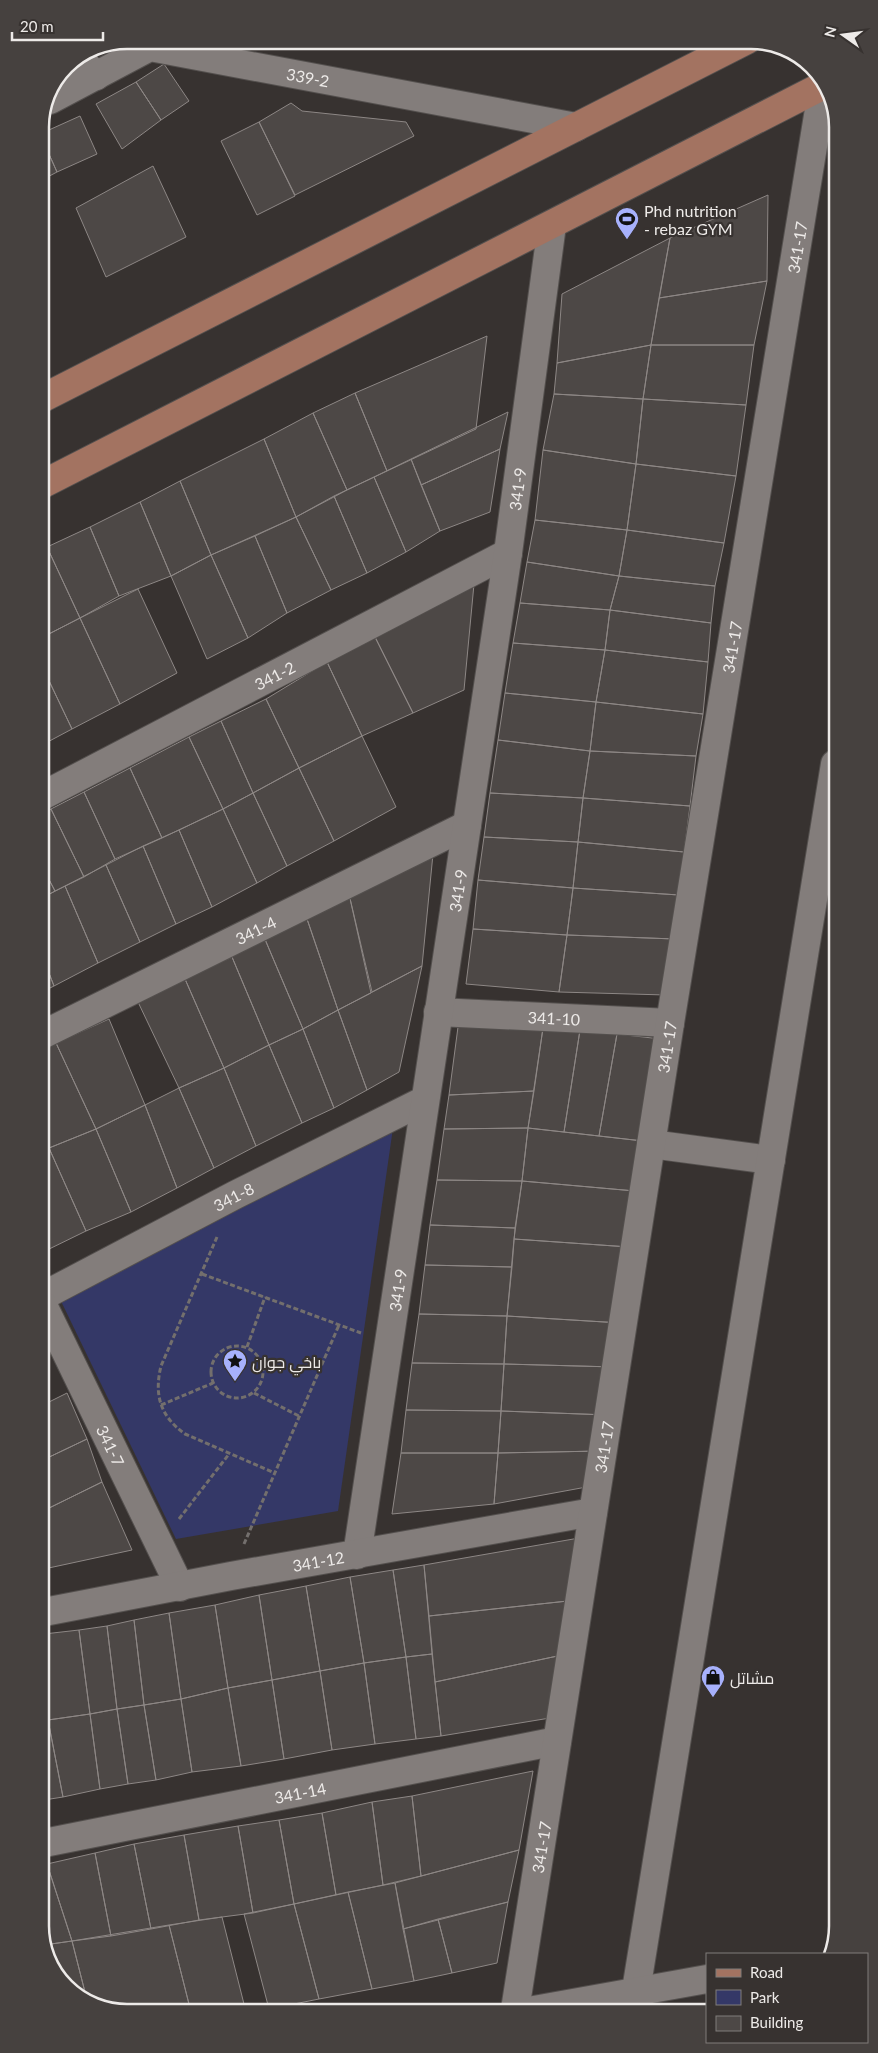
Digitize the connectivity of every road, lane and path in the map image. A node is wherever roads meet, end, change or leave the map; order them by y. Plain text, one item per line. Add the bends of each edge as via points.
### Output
1 (141, 49) edge
2 (166, 49) edge
3 (729, 49) edge
4 (87, 66) edge
5 (818, 87) edge
6 (56, 94) edge
7 (822, 94) edge
8 (576, 127) junction
9 (552, 225) junction
10 (49, 395) edge
11 (49, 482) edge
12 (508, 553) junction
13 (49, 792) edge
14 (829, 801) edge
15 (467, 825) junction
16 (438, 1012) junction
17 (670, 1023) junction
18 (49, 1032) edge
19 (425, 1100) junction
20 (652, 1144) junction
21 (771, 1160) junction
22 (235, 1195) junction
23 (202, 1274) junction
24 (49, 1293) edge
25 (265, 1297) junction
26 (49, 1317) edge
27 (339, 1325) junction
28 (388, 1342) junction
29 (247, 1347) junction
30 (213, 1383) junction
31 (254, 1393) junction
32 (161, 1405) junction
33 (300, 1416) junction
34 (229, 1454) junction
35 (275, 1473) junction
36 (593, 1512) junction
37 (159, 1544) junction
38 (357, 1555) junction
39 (231, 1576) junction
40 (180, 1587) junction
41 (49, 1611) edge
42 (557, 1741) junction
43 (49, 1842) edge
44 (706, 1979) edge
45 (634, 2000) edge
46 (516, 2004) edge
47 (594, 2004) edge

1 - 4 street, 339-2
2 - 8 street, 339-2
3 - 8 main road
4 - 6 street, 339-2
5 - 9 main road
7 - 17 street, 341-17
8 - 10 main road
9 - 11 main road
9 - 12 street, 341-9
12 - 13 street, 341-2
12 - 15 street, 341-9
14 - 21 street
15 - 16 street, 341-9
15 - 18 street, 341-4
16 - 17 street, 341-10
16 - 19 street, 341-9
17 - 20 street, 341-17
19 - 22 street, 341-8
19 - 28 street, 341-9
20 - 21 street
20 - 36 street, 341-17
21 - 45 street
22 - 23 path
22 - 24 street, 341-8
23 - 25 path
23 - 32 path via 161,1366 157,1384
25 - 27 path
25 - 29 path
26 - 37 street, 341-7
27 - 28 path
27 - 33 path
28 - 38 street, 341-9
29 - 30 path via 227,1347 218,1353 210,1372
29 - 31 path via 256,1353 264,1371 262,1382
30 - 31 path via 227,1397 238,1399
30 - 32 path
31 - 33 path
32 - 34 path via 179,1430
33 - 35 path
34 - 35 path
34 - 37 path
35 - 39 path
36 - 38 street, 341-12
36 - 42 street, 341-17
37 - 40 street, 341-7
38 - 39 street, 341-12
39 - 40 street, 341-12
40 - 41 street, 341-12
42 - 43 street, 341-14
42 - 46 street, 341-17
44 - 45 street
45 - 47 street

